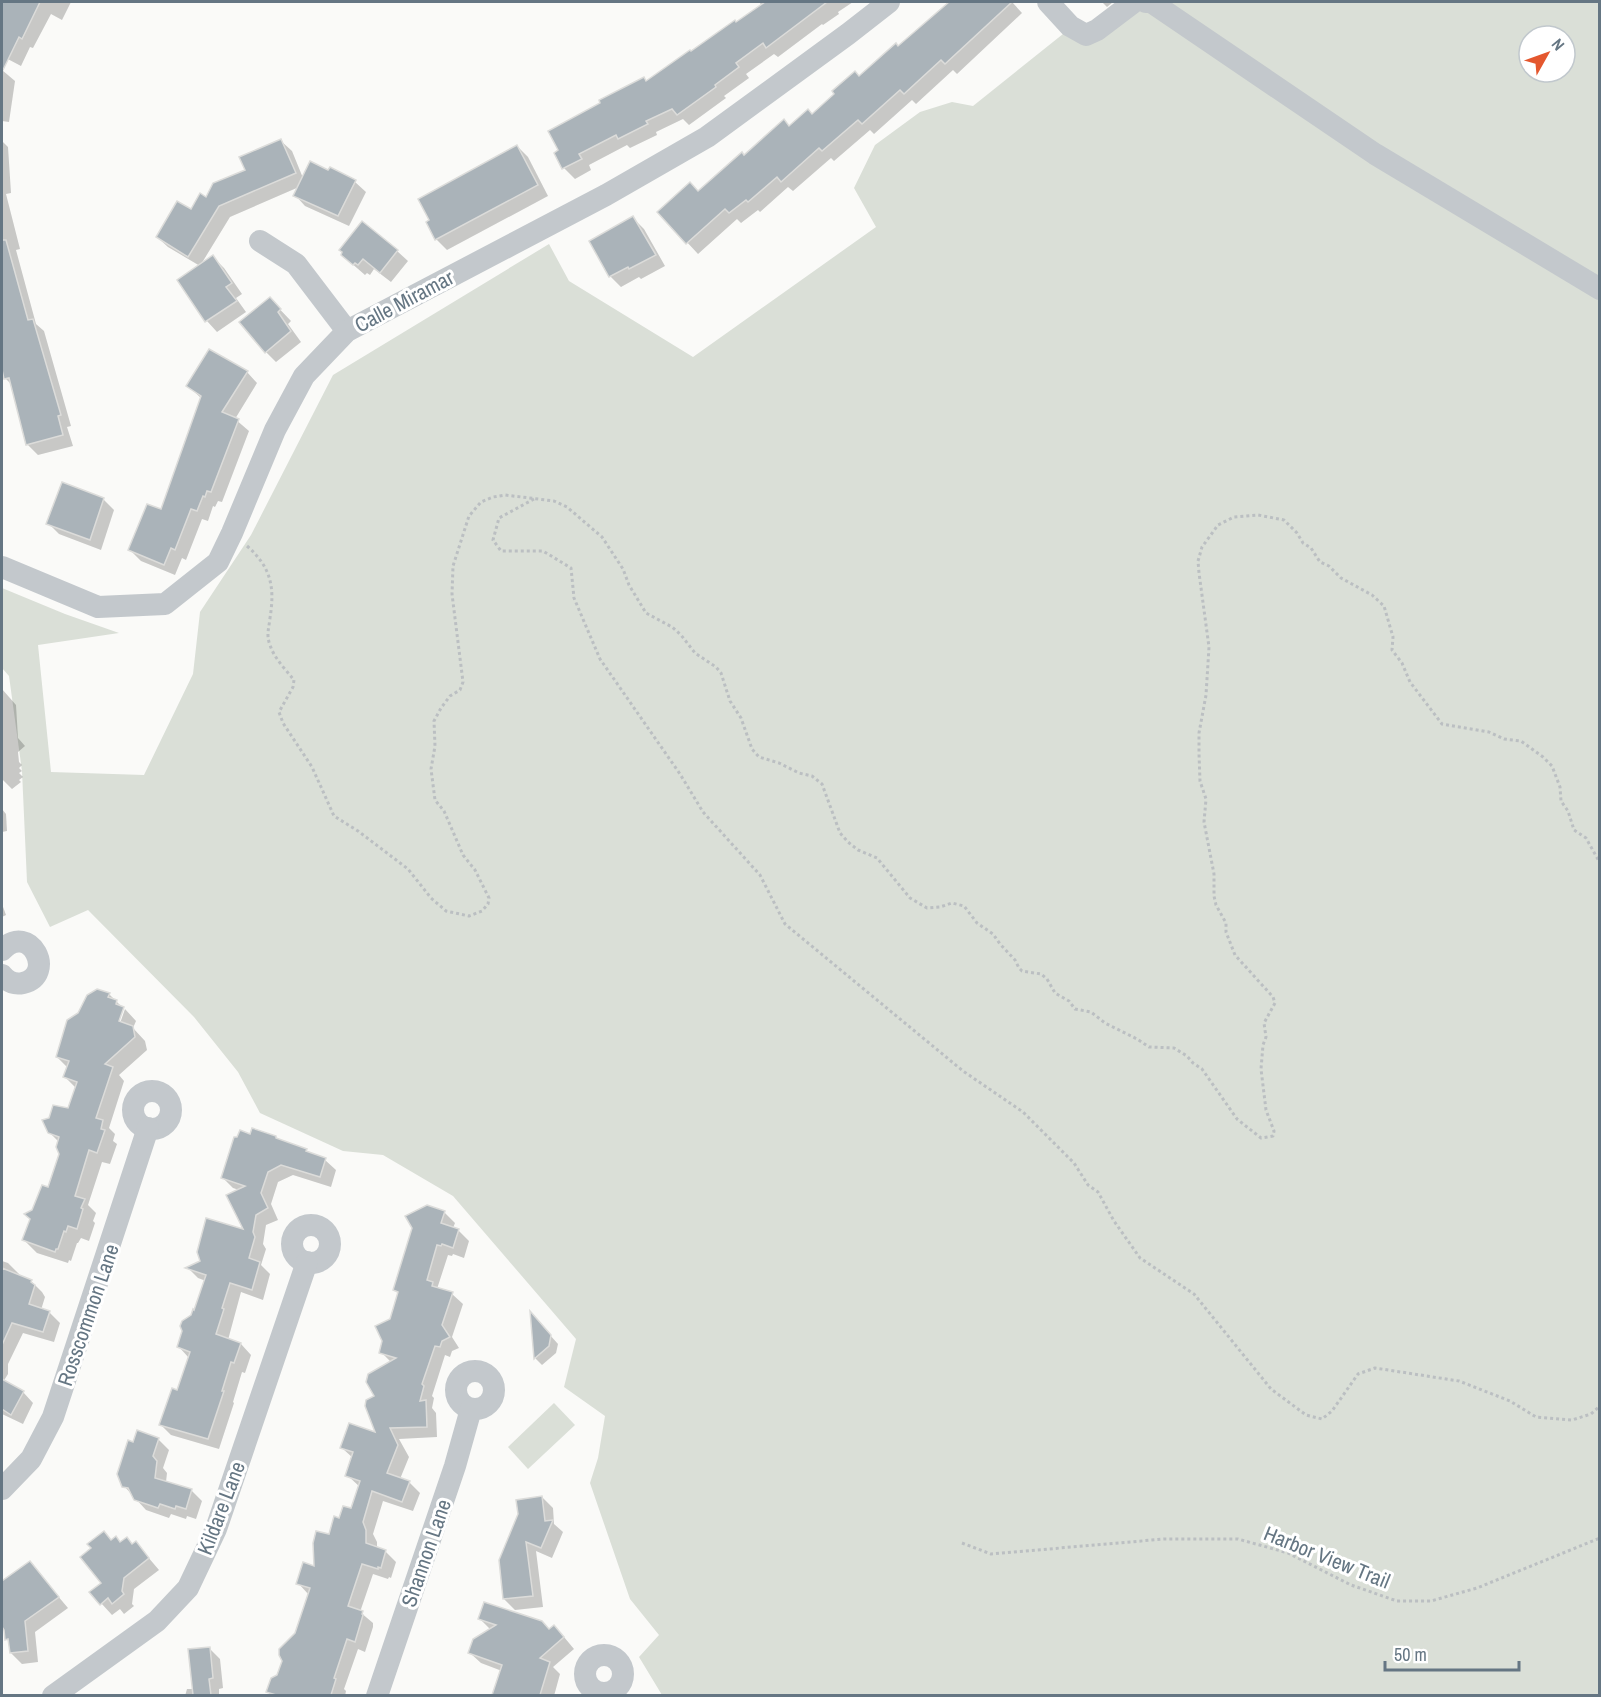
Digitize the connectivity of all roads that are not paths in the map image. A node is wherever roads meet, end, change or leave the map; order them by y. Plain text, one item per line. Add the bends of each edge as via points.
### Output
1 (889, 2) edge
2 (1048, 2) edge
3 (1134, 2) edge
4 (1146, 2) edge
5 (260, 241) dead end
6 (1599, 289) edge
7 (347, 331) junction
8 (2, 567) edge
9 (2, 950) edge
10 (3, 982) edge
11 (148, 1128) dead end
12 (307, 1262) dead end
13 (471, 1409) dead end
14 (2, 1489) edge
15 (53, 1695) edge
16 (377, 1695) edge

1 - 7 street, Calle Miramar via 707,137 606,195
2 - 3 street via 1070,26 1086,35
4 - 6 street via 1375,154
5 - 7 street via 296,264
7 - 8 street, Calle Miramar via 304,376 274,430 218,561 165,604 98,607
9 - 10 street via 8,944 21,942 33,948 39,960 37,972 29,981
11 - 14 street, Rosscommon Lane via 53,1417 31,1459
12 - 15 street, Kildare Lane via 216,1529 188,1588 157,1621
13 - 16 street, Shannon Lane

